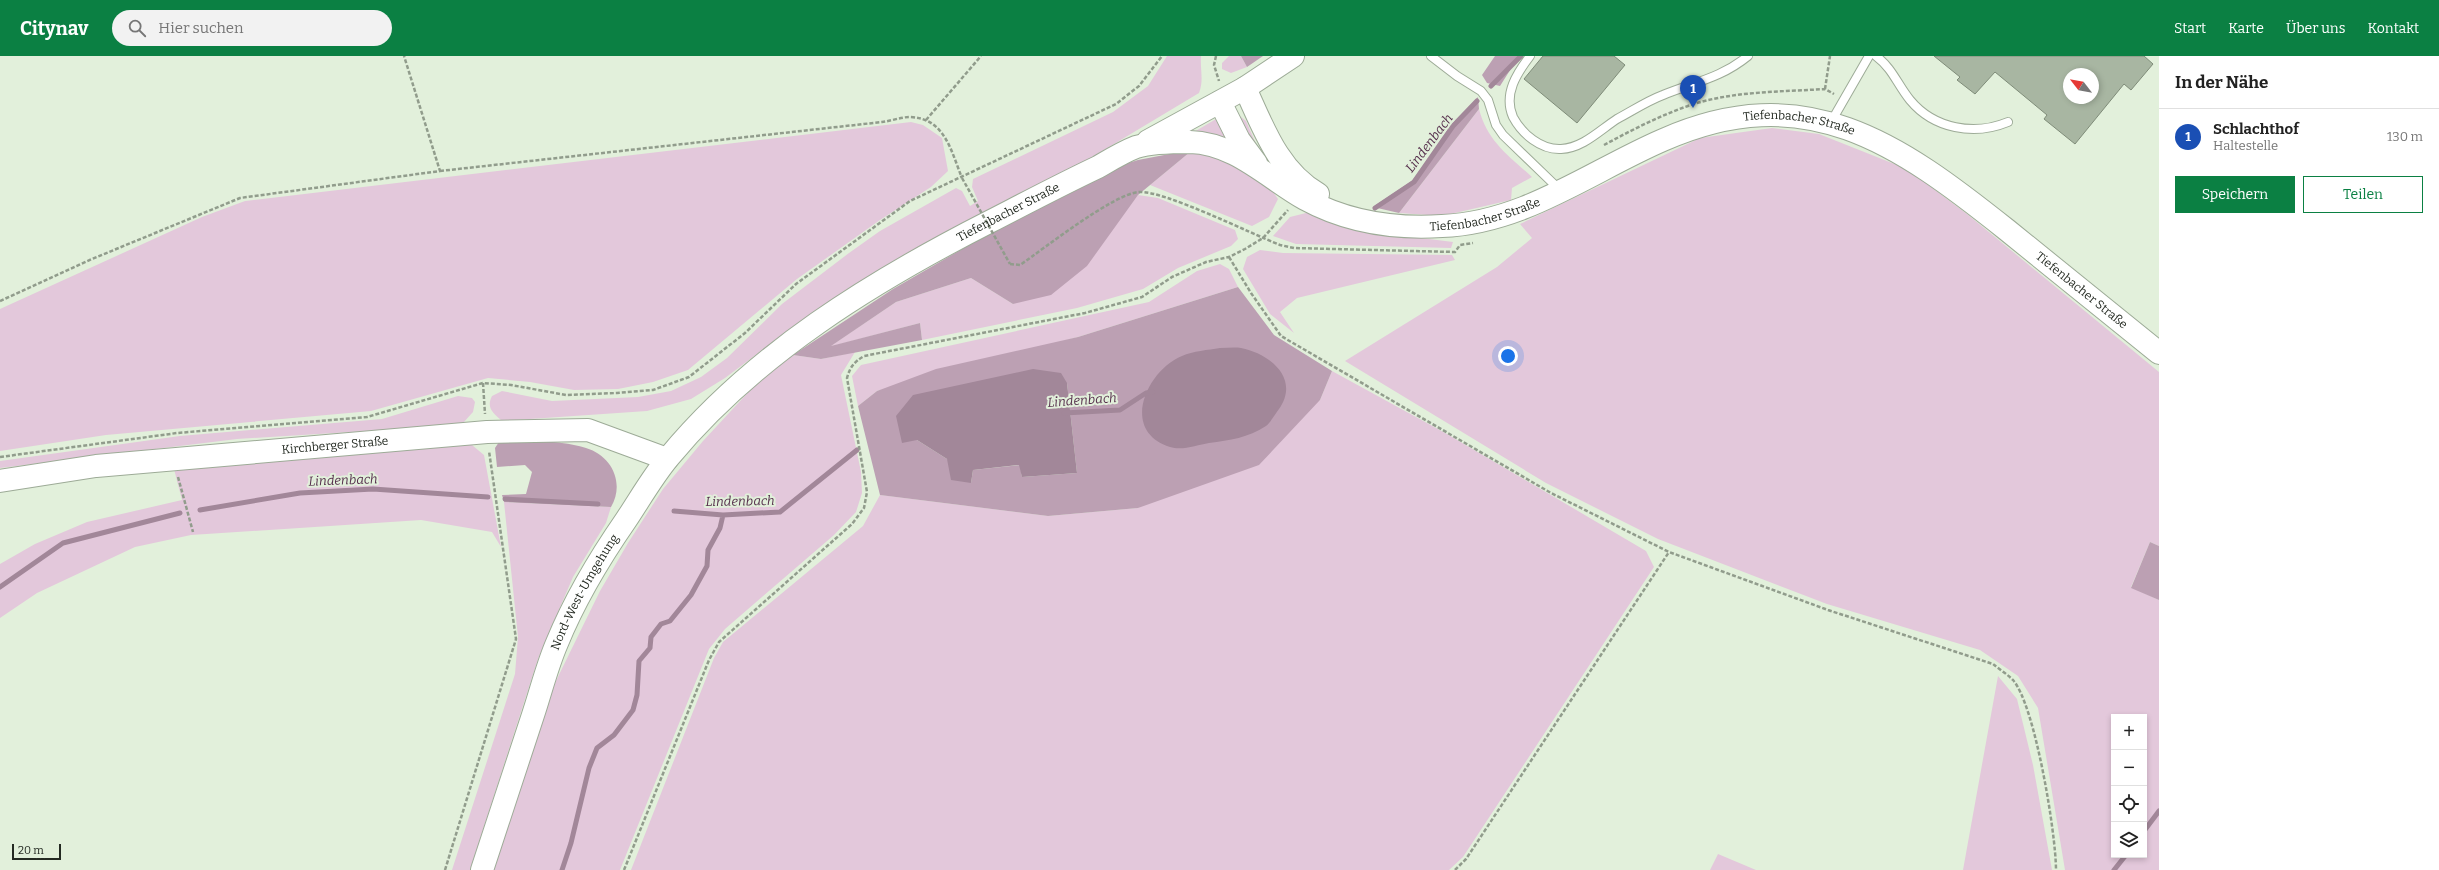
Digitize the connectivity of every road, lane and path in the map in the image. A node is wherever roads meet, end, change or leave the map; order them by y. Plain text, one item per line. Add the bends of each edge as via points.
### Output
1 (404, 56) edge
2 (981, 56) edge
3 (1162, 56) edge
4 (1216, 56) edge
5 (1293, 56) edge
6 (1431, 56) edge
7 (1530, 56) edge
8 (1748, 56) edge
9 (1830, 56) edge
10 (1869, 56) edge
11 (1876, 56) edge
12 (1825, 89) junction
13 (1231, 96) junction
14 (1844, 99) junction
15 (926, 120) junction
16 (1831, 122) junction
17 (2008, 122) dead end
18 (1138, 146) junction
19 (1599, 148) dead end
20 (440, 171) junction
21 (1268, 175) junction
22 (962, 178) junction
23 (1561, 191) junction
24 (1301, 197) junction
25 (1387, 224) junction
26 (1263, 238) junction
27 (1478, 243) dead end
28 (1229, 257) junction
29 (0, 301) edge
30 (2159, 353) edge
31 (767, 360) joint
32 (483, 383) junction
33 (487, 432) junction
34 (0, 457) edge
35 (667, 459) junction
36 (174, 460) junction
37 (0, 481) edge
38 (193, 532) dead end
39 (1669, 552) junction
40 (445, 870) edge
41 (482, 870) edge
42 (624, 870) edge
43 (1455, 870) edge
44 (2056, 870) edge

1 - 20 path
2 - 15 path
3 - 22 path via 1139,86 1116,104
4 - 13 path via 1216,75
5 - 13 main road
6 - 23 lane via 1456,76 1481,91 1488,100 1496,125 1503,135
7 - 8 lane via 1511,87 1511,110 1517,123 1534,140 1546,147 1562,149 1585,141 1614,121 1662,96 1732,70
9 - 12 path
10 - 14 lane
11 - 17 lane via 1889,66 1910,99 1929,119 1940,124 1975,130
12 - 14 path
12 - 19 path via 1718,98 1686,106 1652,120
13 - 18 main road
13 - 21 main road, Tiefenbacher Straße via 1239,140 1251,158
13 - 25 main road, Tiefenbacher Straße via 1298,178 1339,205
14 - 16 lane
15 - 20 path via 909,117
15 - 22 path via 944,133
16 - 23 main road, Tiefenbacher Straße via 1771,114 1717,120 1657,142
16 - 30 main road, Tiefenbacher Straße via 1886,145 1959,192
18 - 21 main road, Tiefenbacher Straße via 1186,142 1209,144 1234,154
18 - 31 main road, Tiefenbacher Straße via 970,232 828,314
20 - 29 path via 240,198 92,259
21 - 24 main road, Tiefenbacher Straße
22 - 26 path, bridge via 1010,264 1020,265 1116,200 1138,192 1162,196
22 - 32 path via 910,201 796,284 745,333 689,377 653,390 617,394 566,395 511,385
23 - 25 main road, Tiefenbacher Straße via 1484,221 1447,226
24 - 25 main road, Tiefenbacher Straße via 1341,216
24 - 26 path
26 - 27 path via 1294,248 1430,252 1455,252 1460,245
26 - 28 path
28 - 39 path via 1281,336 1551,493
28 - 42 path via 1206,262 1172,277 1142,297 1085,313 864,356 850,367 847,378 867,492 864,508 840,536 719,642 709,660
31 - 35 main road, Nord-West-Umgehung via 717,406
32 - 33 path
32 - 34 path via 367,417 177,433
33 - 35 main road, Kirchberger Straße via 588,430
33 - 36 main road, Kirchberger Straße
33 - 40 path via 516,639
35 - 41 main road, Nord-West-Umgehung via 592,570 556,645
36 - 37 main road, Kirchberger Straße via 96,466
36 - 38 path
39 - 43 path via 1470,852
39 - 44 path via 1828,610 1993,664 2013,680 2030,715 2056,846

